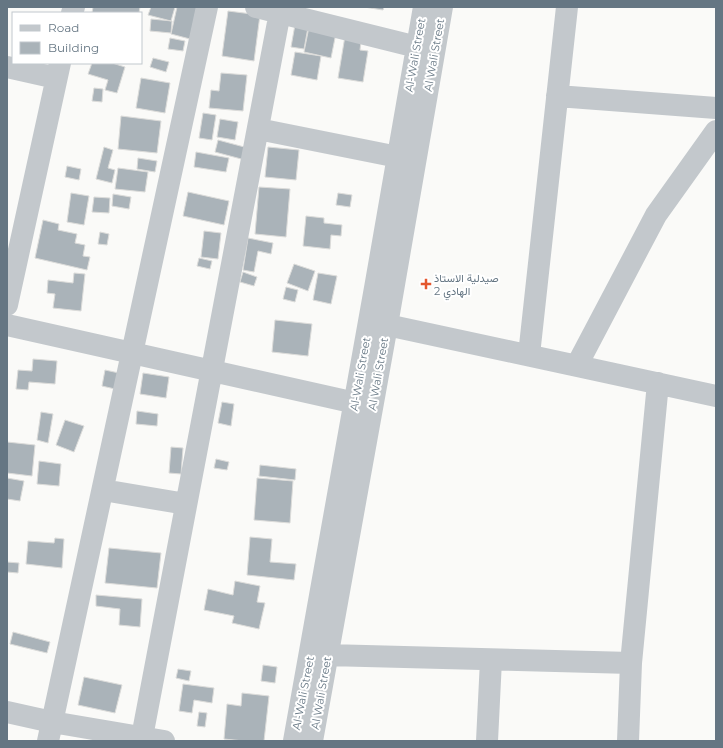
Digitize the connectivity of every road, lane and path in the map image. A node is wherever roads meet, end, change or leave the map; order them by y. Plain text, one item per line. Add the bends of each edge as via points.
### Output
1 (207, 7) edge
2 (256, 7) edge
3 (424, 7) edge
4 (442, 7) edge
5 (567, 7) edge
6 (280, 12) junction
7 (416, 47) junction
8 (7, 67) edge
9 (58, 71) edge
10 (557, 96) junction
11 (716, 108) edge
12 (258, 129) junction
13 (716, 131) edge
14 (398, 157) junction
15 (7, 305) edge
16 (387, 324) junction
17 (7, 325) edge
18 (132, 353) junction
19 (529, 355) junction
20 (577, 366) junction
21 (212, 371) junction
22 (658, 383) junction
23 (716, 396) edge
24 (363, 405) junction
25 (103, 490) junction
26 (186, 504) junction
27 (327, 655) junction
28 (491, 660) junction
29 (631, 663) junction
30 (7, 712) edge
31 (50, 731) edge
32 (142, 737) junction
33 (164, 741) edge
34 (294, 741) edge
35 (312, 741) edge
36 (487, 741) edge
37 (628, 741) edge

1 - 18 street
2 - 6 street
3 - 7 street, Al-Wali Street
4 - 16 street, Al Wali Street
5 - 10 street
6 - 7 street
6 - 12 street
7 - 14 street, Al-Wali Street
8 - 9 street
9 - 15 street
10 - 11 street
10 - 19 street
12 - 14 street
12 - 21 street
13 - 20 street via 656,215
14 - 24 street, Al-Wali Street
16 - 19 street
16 - 24 street, Al Wali Street
17 - 18 street
18 - 21 street
18 - 25 street
19 - 20 street
20 - 22 street
21 - 24 street
21 - 26 street
22 - 23 street
22 - 29 street
24 - 27 street, Al Wali Street
24 - 34 street, Al-Wali Street
25 - 26 street
25 - 31 street
26 - 32 street
27 - 28 street
27 - 35 street, Al Wali Street
28 - 29 street
28 - 36 street
29 - 37 street
30 - 31 street
31 - 32 street
32 - 33 street

